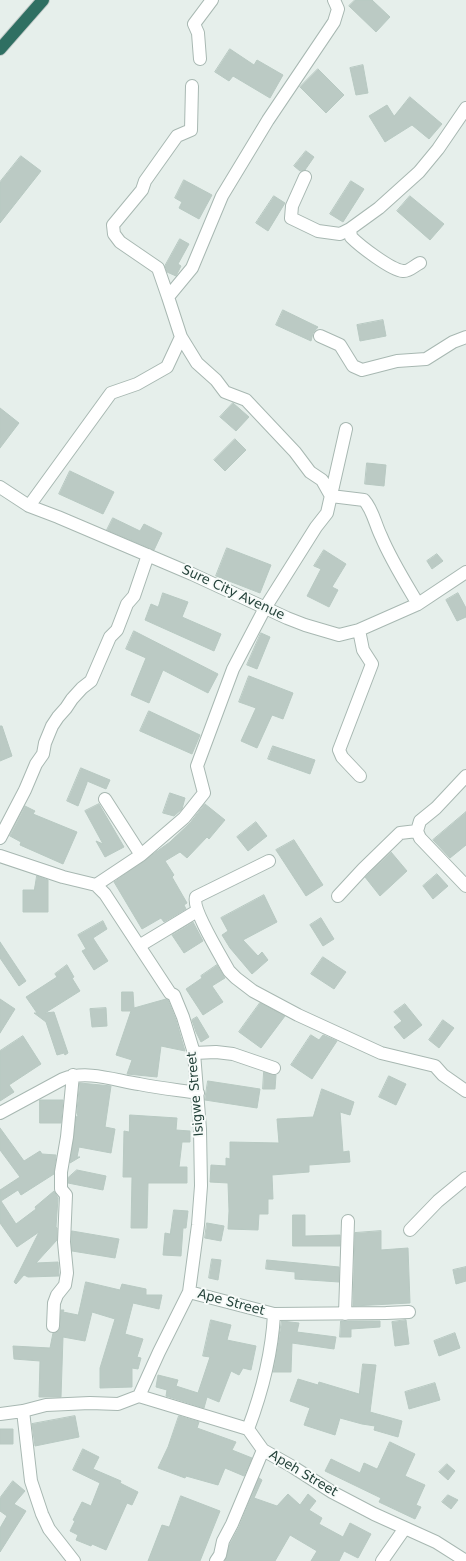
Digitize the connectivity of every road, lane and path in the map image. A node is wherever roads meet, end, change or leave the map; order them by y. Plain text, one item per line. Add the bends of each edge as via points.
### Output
1 (43, 0) edge
2 (212, 0) edge
3 (334, 0) edge
4 (0, 49) edge
5 (200, 59) dead end
6 (192, 86) dead end
7 (466, 108) edge
8 (305, 177) dead end
9 (350, 229) junction
10 (420, 262) dead end
11 (168, 297) junction
12 (320, 336) dead end
13 (181, 337) junction
14 (466, 337) edge
15 (346, 429) dead end
16 (0, 487) edge
17 (331, 496) junction
18 (29, 506) junction
19 (148, 555) junction
20 (466, 572) edge
21 (418, 604) junction
22 (265, 608) junction
23 (359, 630) junction
24 (360, 776) dead end
25 (466, 776) edge
26 (105, 799) dead end
27 (417, 831) junction
28 (0, 838) edge
29 (141, 855) junction
30 (0, 856) edge
31 (269, 861) dead end
32 (96, 885) junction
33 (466, 886) edge
34 (338, 896) dead end
35 (197, 911) junction
36 (139, 946) junction
37 (194, 1053) junction
38 (274, 1068) dead end
39 (73, 1075) junction
40 (466, 1091) edge
41 (198, 1093) junction
42 (0, 1113) edge
43 (466, 1178) edge
44 (348, 1221) dead end
45 (410, 1230) dead end
46 (189, 1292) junction
47 (409, 1312) dead end
48 (274, 1314) junction
49 (345, 1314) junction
50 (53, 1326) dead end
51 (139, 1396) junction
52 (23, 1411) junction
53 (0, 1414) edge
54 (248, 1429) junction
55 (263, 1450) junction
56 (406, 1528) junction
57 (74, 1561) edge
58 (216, 1561) edge
59 (382, 1561) edge
60 (466, 1561) edge

1 - 4 highway
2 - 5 street via 194,24 198,33
3 - 11 street via 338,9 334,22 268,120 222,196 192,268
6 - 11 street via 191,130 177,136 145,180 142,190 113,225 114,234 120,242 158,268
7 - 9 street via 419,172 379,208
8 - 9 street via 292,206 291,218 318,231 340,234
9 - 10 street via 351,237 363,248 395,268 407,271
11 - 13 street
12 - 14 street via 340,345 352,366 362,370 426,359
13 - 17 street via 197,363 225,392 246,400 295,452 310,472 322,480
13 - 18 street via 167,367 137,384 111,393
15 - 17 street
16 - 18 street, Sure City Avenue
17 - 21 street via 364,500 369,506 380,536
17 - 22 street via 326,513
18 - 19 street, Sure City Avenue
19 - 22 street, Sure City Avenue
19 - 28 street via 134,596 127,604 117,630 110,637 91,681 72,699 52,726 43,754
20 - 21 street, Sure City Avenue
21 - 23 street, Sure City Avenue
22 - 23 street, Sure City Avenue via 305,625 339,635
22 - 29 street via 233,669 197,766 204,793 184,818
23 - 24 street via 363,650 372,664 340,750 342,757
25 - 27 street via 420,822
26 - 29 street
27 - 33 street via 420,838
27 - 34 street via 400,834
29 - 32 street
30 - 32 street
31 - 35 street via 196,897 194,902
32 - 36 street, Isigwe Street via 117,910
35 - 36 street
35 - 40 street via 229,971 254,991 298,1015 381,1053 435,1066
36 - 37 street, Isigwe Street via 170,993 174,995
37 - 38 street via 233,1054
37 - 41 street, Isigwe Street
39 - 41 street via 85,1074
39 - 42 street
39 - 50 street via 61,1172 62,1189 66,1195 64,1242 67,1273 65,1285 54,1303
41 - 46 street, Isigwe Street via 201,1186
43 - 45 street via 438,1201
44 - 49 street
46 - 48 street, Ape Street
46 - 51 street, Isigwe Street
47 - 49 street, Ape Street
48 - 49 street, Ape Street
48 - 54 street via 267,1367
51 - 52 street via 118,1404 46,1404
51 - 54 street
52 - 53 street
52 - 57 street via 31,1481 42,1514 49,1529
54 - 55 street, Apeh Street
55 - 56 street, Apeh Street via 332,1492
55 - 58 street
56 - 59 street
56 - 60 street, Apeh Street via 436,1542

